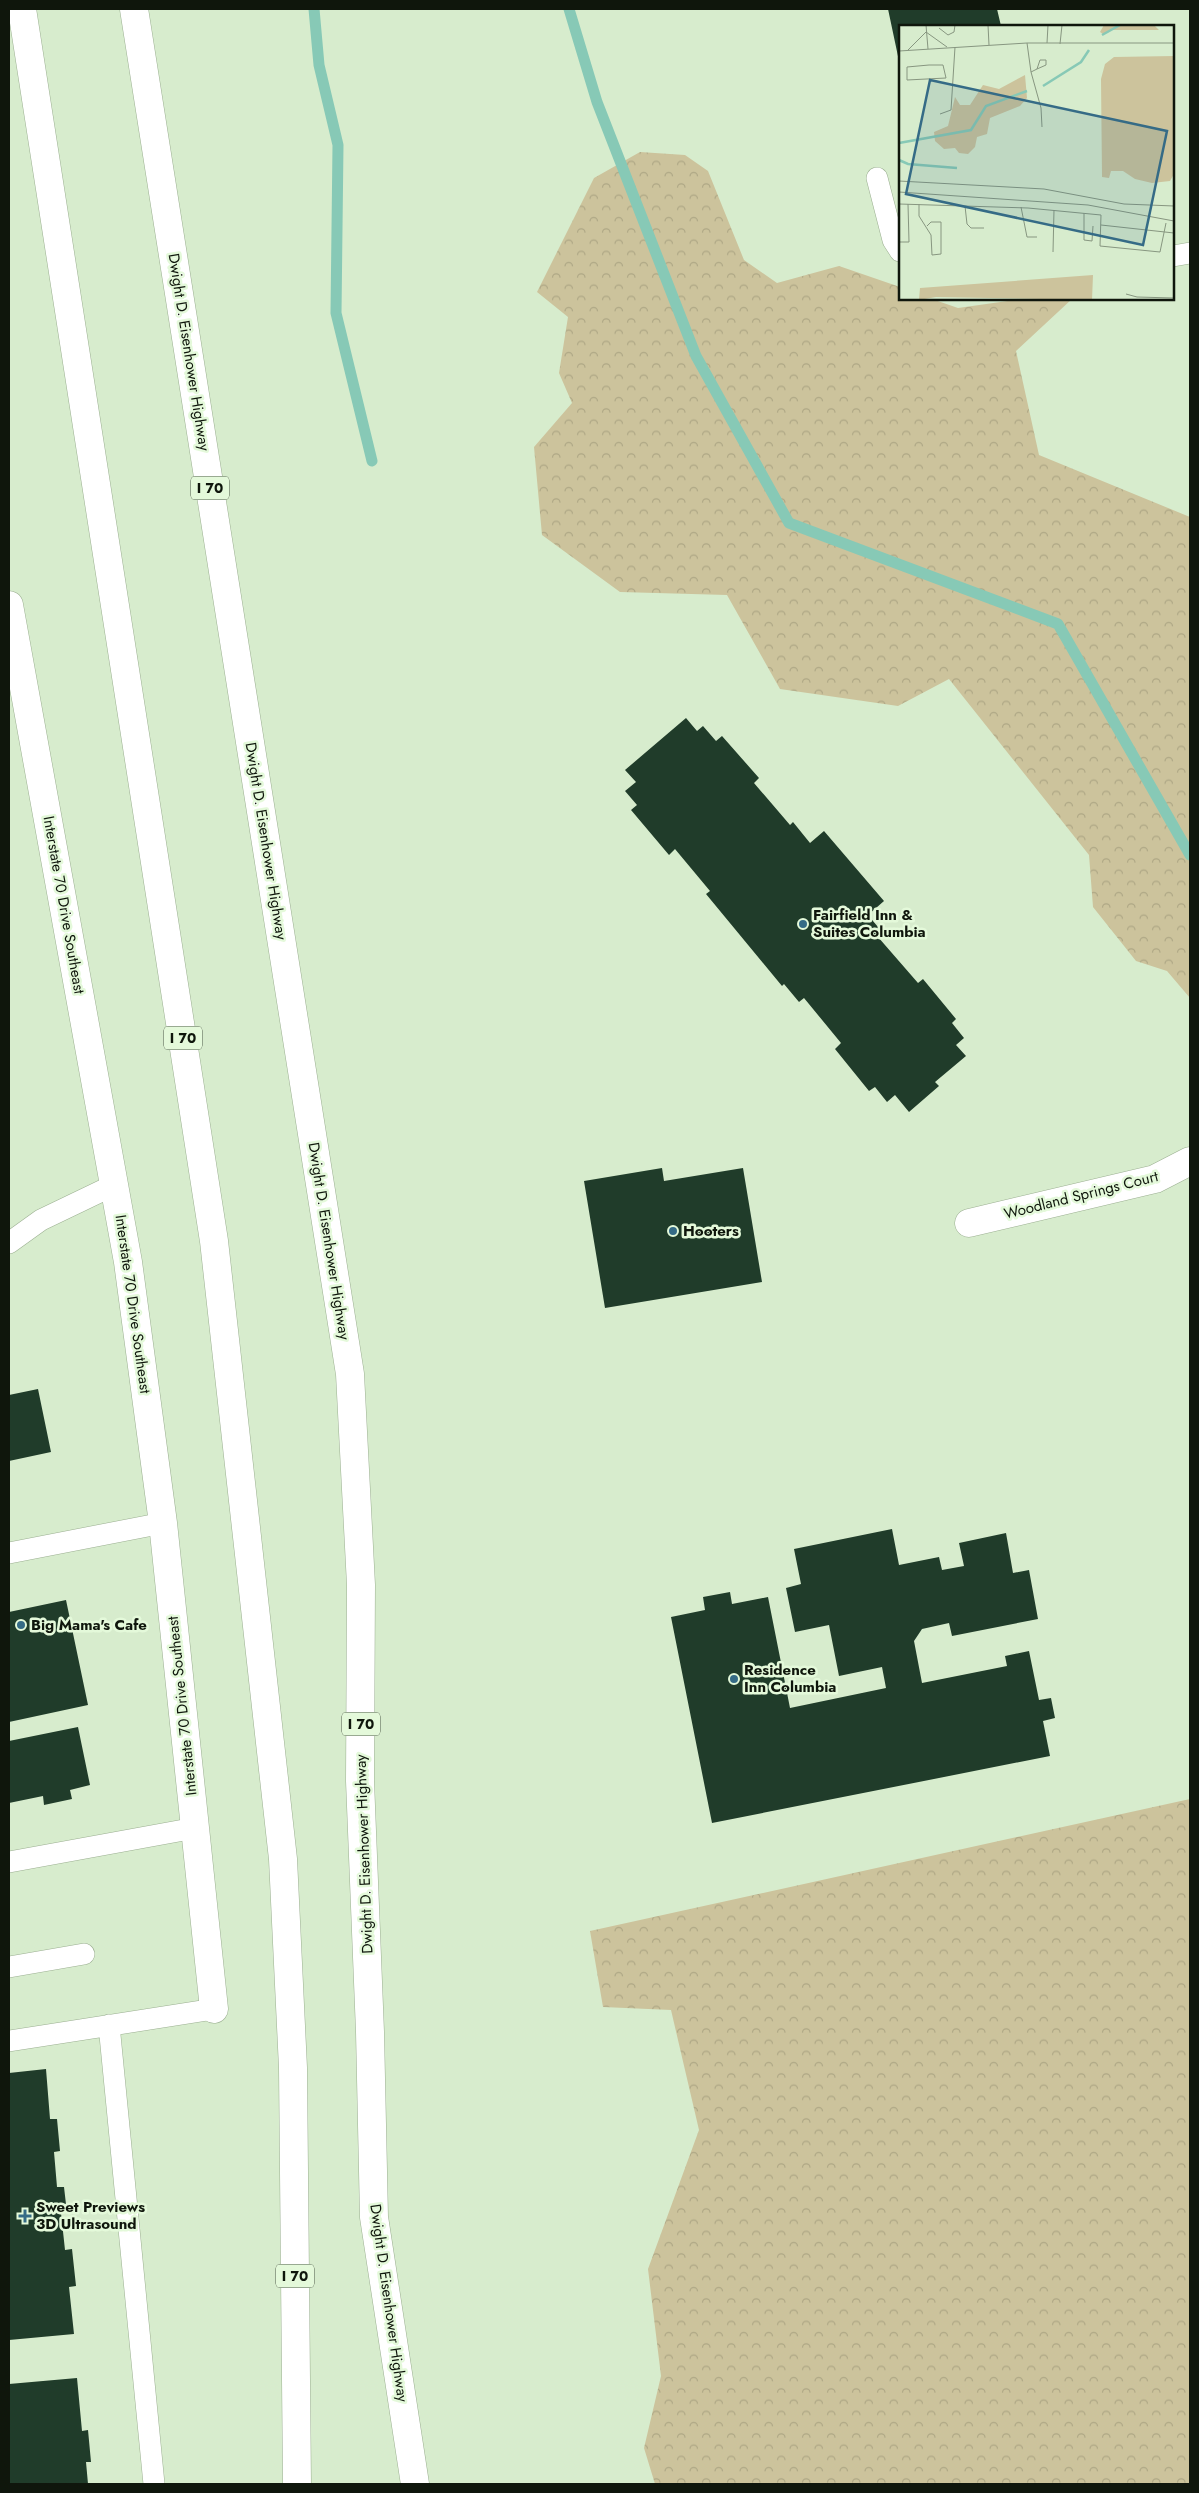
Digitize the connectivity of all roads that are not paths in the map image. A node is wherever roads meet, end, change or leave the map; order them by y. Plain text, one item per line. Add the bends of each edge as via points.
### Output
1 (134, 9) edge
2 (22, 10) edge
3 (877, 178) dead end
4 (899, 249) edge
5 (1190, 253) edge
6 (1174, 256) edge
7 (10, 618) edge
8 (1190, 1161) edge
9 (116, 1184) junction
10 (968, 1224) dead end
11 (9, 1243) edge
12 (163, 1523) junction
13 (9, 1553) edge
14 (195, 1828) junction
15 (9, 1862) edge
16 (84, 1954) dead end
17 (9, 1967) edge
18 (214, 2009) joint
19 (109, 2025) junction
20 (9, 2041) edge
21 (154, 2484) edge
22 (297, 2484) edge
23 (415, 2484) edge

1 - 23 main road, Dwight D. Eisenhower Highway / I 70 via 350,1374 361,1585 360,1781 374,2217
2 - 22 main road, I 70 via 214,1241 283,1859 293,2068
3 - 4 lane
5 - 6 lane
7 - 9 main road, Interstate 70 Drive Southeast
8 - 10 main road, Woodland Springs Court via 1155,1179
9 - 11 lane via 40,1220
9 - 12 main road, Interstate 70 Drive Southeast
12 - 13 lane
12 - 14 main road, Interstate 70 Drive Southeast
14 - 15 lane
14 - 18 main road, Interstate 70 Drive Southeast
16 - 17 lane
18 - 19 lane
19 - 20 lane
19 - 21 lane

